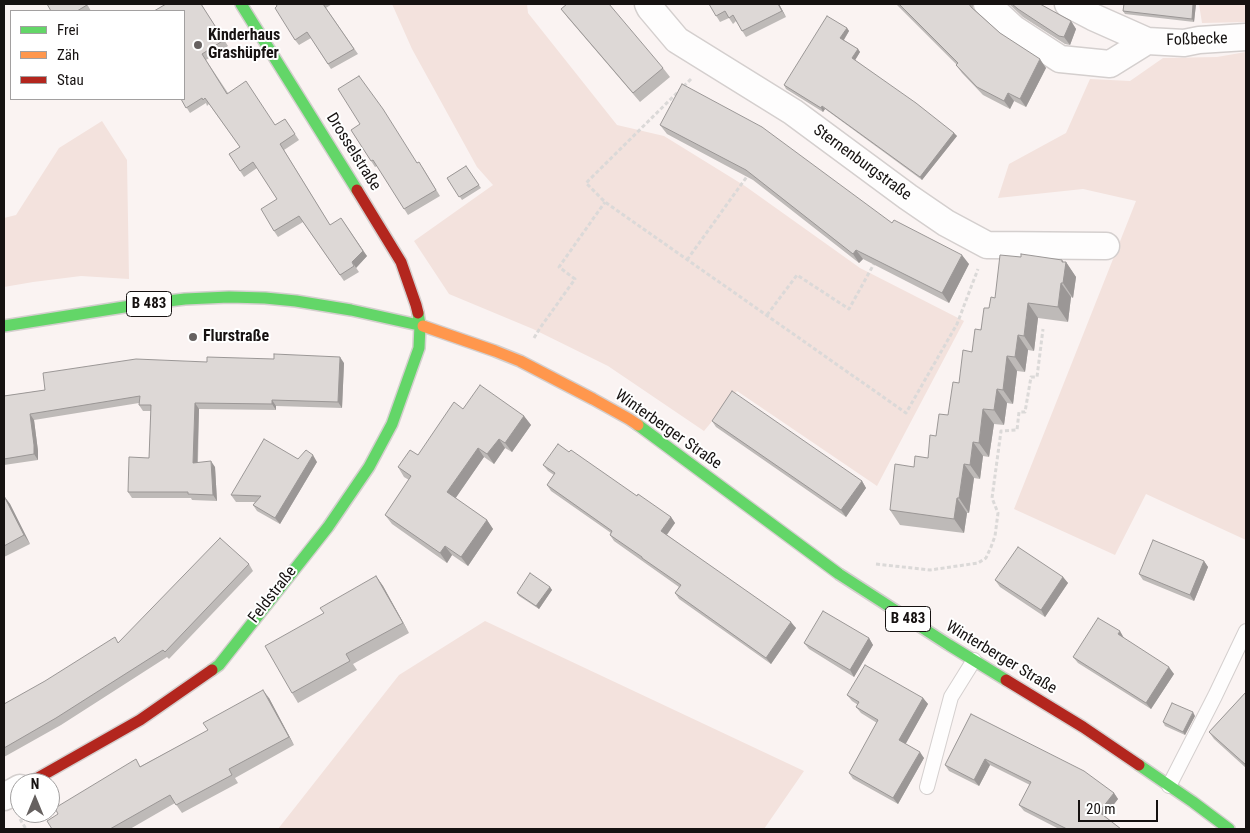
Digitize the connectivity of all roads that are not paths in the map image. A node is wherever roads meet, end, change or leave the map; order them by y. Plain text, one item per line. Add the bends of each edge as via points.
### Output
1 (241, 4) edge
2 (648, 4) edge
3 (987, 4) edge
4 (1068, 4) edge
5 (1246, 38) edge
6 (1147, 41) junction
7 (1106, 246) dead end
8 (420, 325) junction
9 (4, 326) edge
10 (1246, 631) edge
11 (974, 660) junction
12 (47, 773) edge
13 (1169, 786) junction
14 (927, 787) dead end
15 (1229, 829) edge

1 - 8 main road, Drosselstraße via 401,262
2 - 7 street, Sternenburgstraße via 676,40 793,112 908,197 987,245
3 - 6 street, Foßbecke via 1014,29 1060,59 1110,64
4 - 6 street, Foßbecke
5 - 6 street, Foßbecke via 1184,43
8 - 9 main road, Winterberger Straße / B 483 via 296,301 229,297 143,304
8 - 11 main road, Winterberger Straße / B 483 via 520,361 629,419 839,574
8 - 12 main road, Feldstraße via 419,348 412,369 392,424 369,467 328,527 219,665 140,720
10 - 13 lane
11 - 13 main road, Winterberger Straße / B 483 via 1083,727
11 - 14 lane via 951,697
13 - 15 main road, Winterberger Straße / B 483

